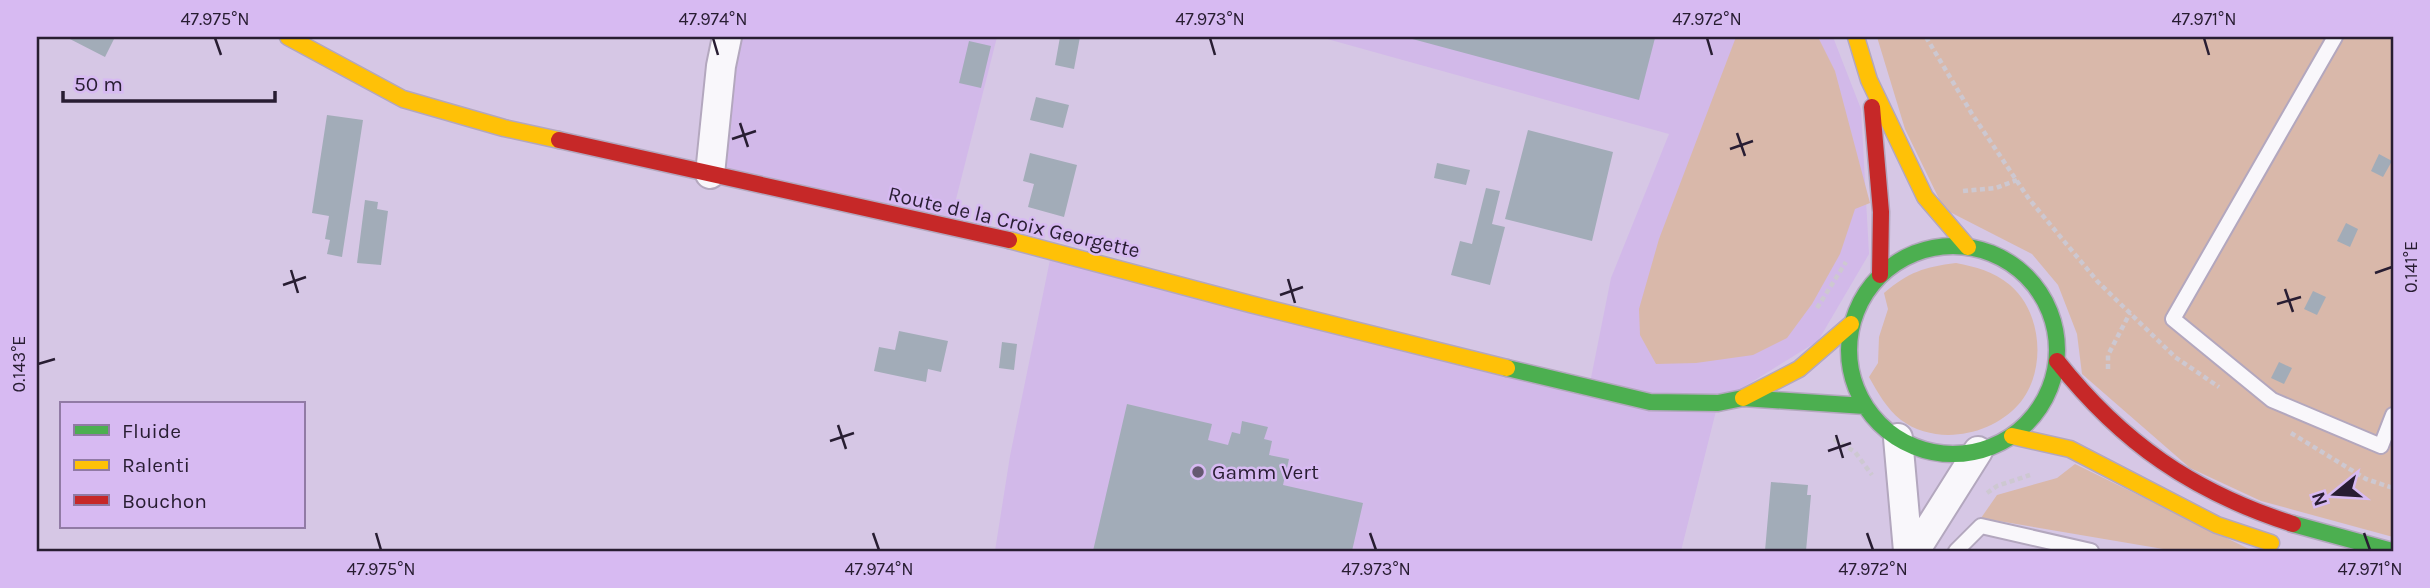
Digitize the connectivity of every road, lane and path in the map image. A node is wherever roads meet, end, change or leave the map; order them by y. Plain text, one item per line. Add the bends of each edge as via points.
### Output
1 (288, 37) edge
2 (727, 37) edge
3 (1856, 37) edge
4 (1926, 37) edge
5 (2335, 37) edge
6 (1869, 80) junction
7 (710, 174) junction
8 (2017, 180) junction
9 (1960, 191) dead end
10 (1968, 247) junction
11 (1847, 260) dead end
12 (1880, 275) junction
13 (1813, 313) dead end
14 (2130, 313) junction
15 (1851, 324) junction
16 (2057, 361) junction
17 (2109, 382) dead end
18 (2227, 393) dead end
19 (1742, 398) junction
20 (1866, 406) junction
21 (2393, 415) edge
22 (2284, 429) dead end
23 (1825, 433) dead end
24 (2012, 436) junction
25 (1898, 438) junction
26 (1978, 451) junction
27 (2036, 473) dead end
28 (1877, 482) dead end
29 (2393, 488) edge
30 (1977, 499) dead end
31 (2283, 547) dead end
32 (1908, 551) edge
33 (1916, 551) edge
34 (1956, 551) edge
35 (2091, 551) edge
36 (2392, 551) edge

1 - 7 main road, Route de la Croix Georgette via 403,99 504,128
2 - 7 street
3 - 6 main road
4 - 8 path
5 - 21 lane via 2173,319 2272,400 2381,446
6 - 10 main road via 1925,197
6 - 12 main road via 1882,212
7 - 19 main road, Route de la Croix Georgette via 1052,250 1250,304 1650,402 1718,403
8 - 9 path via 1996,188
8 - 14 path via 2098,282
10 - 12 main road via 1923,250
10 - 16 main road via 2000,257 2028,277 2042,296
11 - 13 path
12 - 15 main road
14 - 17 path via 2108,355
14 - 18 path via 2175,357
15 - 19 main road, Route de la Croix Georgette via 1799,369
15 - 20 main road via 1850,369
16 - 24 main road via 2042,404
16 - 36 main road via 2097,410 2143,448 2202,486 2285,521
19 - 20 main road, Route de la Croix Georgette
20 - 25 main road
22 - 29 path via 2366,479
23 - 28 path via 1855,452
24 - 26 main road
24 - 31 main road via 2070,449 2217,525
25 - 26 main road via 1931,452
25 - 32 street
26 - 33 street
27 - 30 path via 1997,486
34 - 35 lane via 1981,526

